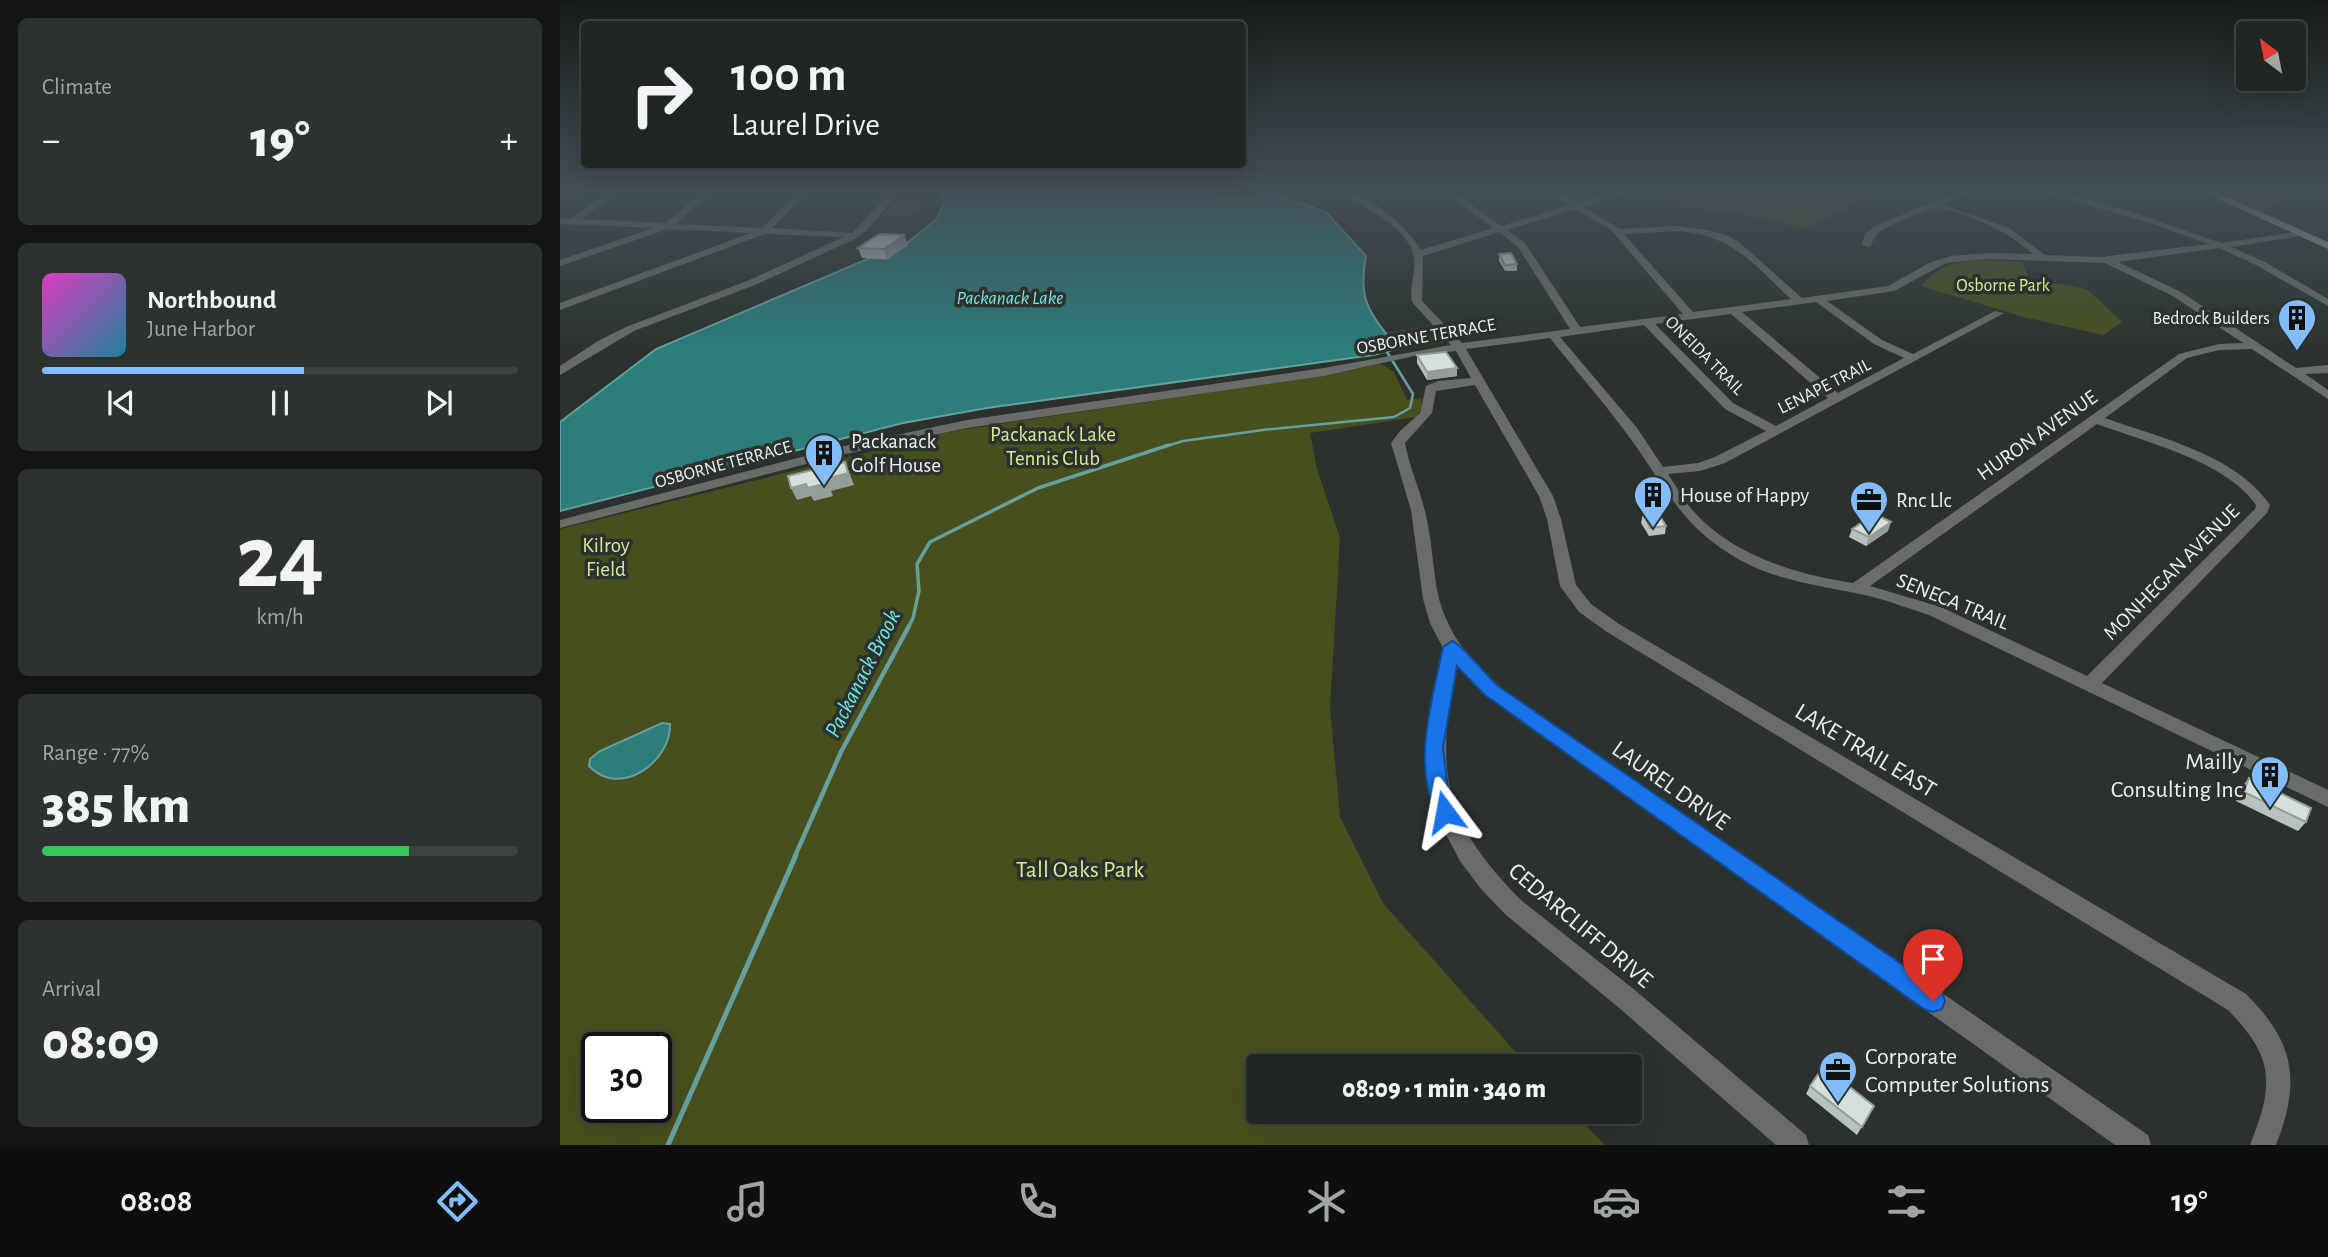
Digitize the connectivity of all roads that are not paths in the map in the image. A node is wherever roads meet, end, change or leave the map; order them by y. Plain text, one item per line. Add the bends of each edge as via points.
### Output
1 (614, 244) edge
2 (727, 244) edge
3 (835, 244) edge
4 (1412, 244) edge
5 (1449, 244) edge
6 (1521, 244) edge
7 (1628, 244) edge
8 (1736, 244) edge
9 (2029, 244) edge
10 (2223, 244) edge
11 (2219, 245) junction
12 (1418, 254) junction
13 (2043, 259) junction
14 (2105, 259) junction
15 (560, 263) edge
16 (1818, 299) junction
17 (1798, 301) junction
18 (2328, 303) edge
19 (560, 307) edge
20 (1734, 310) junction
21 (1998, 313) dead end
22 (1691, 316) junction
23 (1647, 322) junction
24 (1577, 331) junction
25 (1552, 334) junction
26 (2253, 346) junction
27 (1459, 347) junction
28 (1913, 358) junction
29 (2328, 369) edge
30 (560, 371) edge
31 (2293, 372) junction
32 (1478, 381) junction
33 (2328, 395) edge
34 (1837, 399) junction
35 (2096, 419) junction
36 (1776, 431) junction
37 (1659, 471) junction
38 (560, 524) edge
39 (1856, 589) junction
40 (1452, 647) junction
41 (2089, 685) junction
42 (2328, 799) edge
43 (1796, 1145) edge
44 (2138, 1145) edge
45 (2263, 1145) edge

1 - 15 street
2 - 19 street
3 - 30 street via 751,283 622,332
4 - 12 street
5 - 12 street
6 - 24 street
7 - 22 street
8 - 17 street
9 - 13 street
10 - 11 street, OSBORNE TERRACE
11 - 14 street, OSBORNE TERRACE
11 - 18 street via 2276,271
12 - 27 street, LAKE TRAIL EAST via 1417,302
13 - 14 street, OSBORNE TERRACE
13 - 16 street, OSBORNE TERRACE via 1951,259 1931,264 1901,286
14 - 26 street via 2178,295
16 - 17 street, OSBORNE TERRACE
16 - 28 street via 1878,342
17 - 20 street, OSBORNE TERRACE
20 - 22 street, OSBORNE TERRACE
20 - 34 street
21 - 28 street, LENAPE TRAIL
22 - 23 street, OSBORNE TERRACE
23 - 24 street, OSBORNE TERRACE
23 - 36 street, ONEIDA TRAIL via 1729,406
24 - 25 street, OSBORNE TERRACE
25 - 27 street, OSBORNE TERRACE
25 - 37 street, SENECA TRAIL
26 - 31 street
26 - 35 street, HURON AVENUE via 2219,347 2183,356
27 - 32 street, LAKE TRAIL EAST
27 - 38 street, OSBORNE TERRACE via 1324,372 939,429
28 - 34 street, LENAPE TRAIL
29 - 31 street
31 - 33 street
32 - 40 street, LAUREL DRIVE via 1430,389 1429,408 1398,443 1420,517 1431,600
32 - 45 street, LAKE TRAIL EAST via 1546,496 1564,575 1585,608 2236,1002 2266,1032 2276,1056 2280,1091
34 - 36 street, LENAPE TRAIL
35 - 39 street, HURON AVENUE
35 - 41 street, MONHEGAN AVENUE via 2224,470 2249,486 2263,505
36 - 37 street, LENAPE TRAIL via 1713,463
37 - 39 street, SENECA TRAIL via 1685,510 1727,546 1781,572
39 - 41 street, SENECA TRAIL via 1935,611
40 - 43 street, CEDARCLIFF DRIVE via 1433,748 1445,812 1471,861 1514,908
40 - 44 street, LAUREL DRIVE via 1492,690
41 - 42 street, SENECA TRAIL

